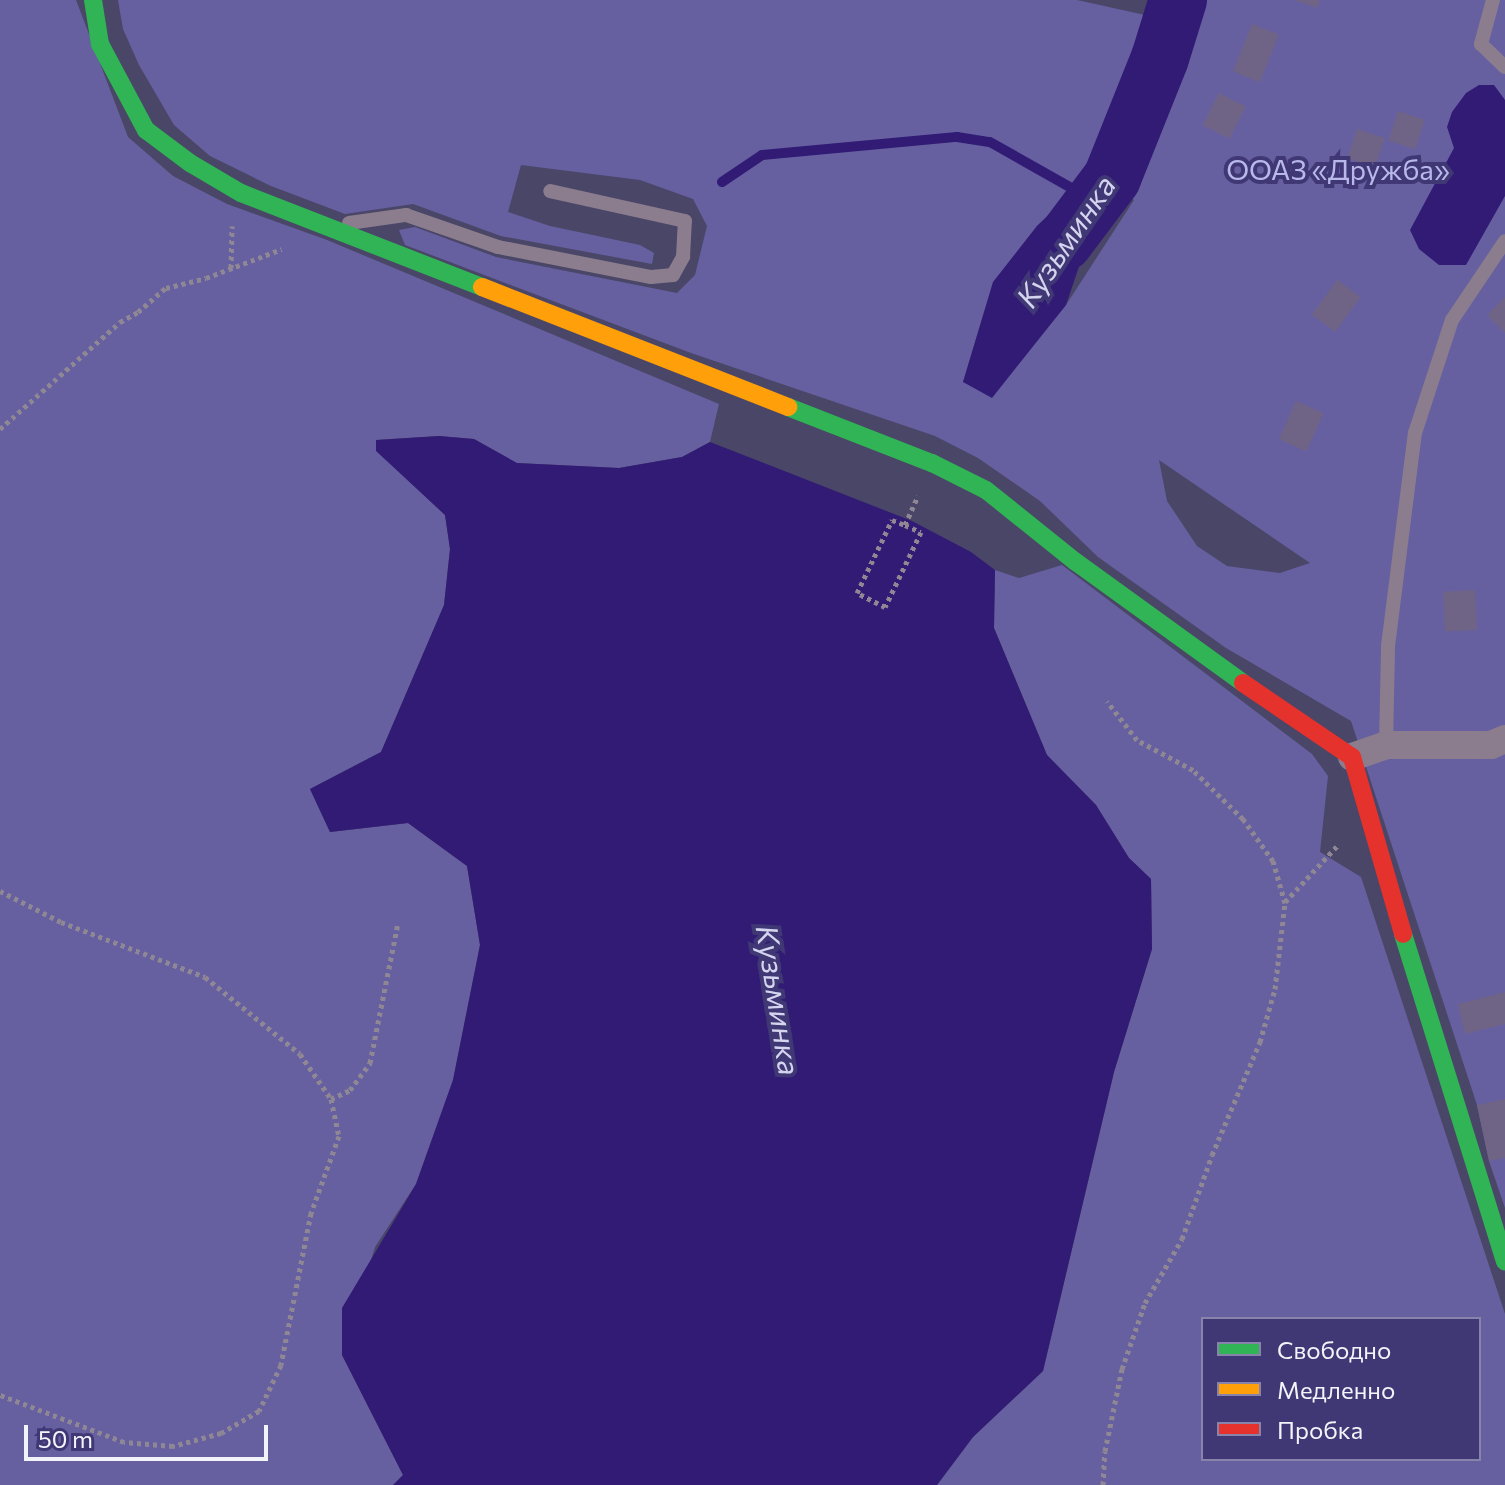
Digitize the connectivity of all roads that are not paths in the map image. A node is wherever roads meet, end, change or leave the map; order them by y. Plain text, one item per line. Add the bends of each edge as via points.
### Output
1 (93, 0) edge
2 (1493, 0) edge
3 (1505, 67) edge
4 (550, 191) dead end
5 (326, 226) junction
6 (1505, 241) edge
7 (1505, 739) edge
8 (1386, 745) junction
9 (1352, 757) junction
10 (1505, 1262) edge

1 - 5 street via 100,44 146,130 241,193
2 - 3 lane via 1481,44
4 - 5 lane via 685,221 683,257 673,275 651,277 498,247 406,215
5 - 9 street via 932,463 986,490 1076,562
6 - 8 lane via 1452,320 1415,433 1388,646
7 - 8 street via 1491,745
8 - 9 street
9 - 10 street

